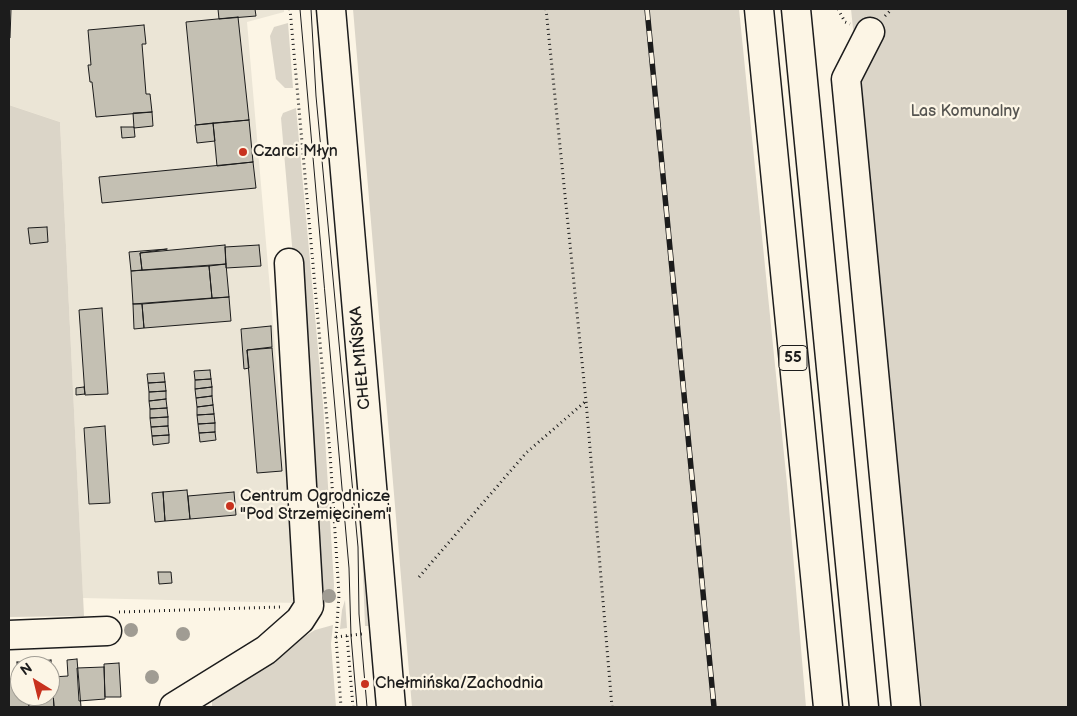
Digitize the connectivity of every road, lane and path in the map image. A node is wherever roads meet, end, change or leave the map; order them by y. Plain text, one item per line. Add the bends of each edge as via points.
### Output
1 (290, 9) edge
2 (331, 9) edge
3 (546, 9) edge
4 (759, 9) edge
5 (796, 9) edge
6 (870, 32) dead end
7 (289, 263) dead end
8 (586, 401) junction
9 (419, 577) dead end
10 (309, 606) junction
11 (112, 621) joint
12 (9, 635) edge
13 (347, 636) dead end
14 (188, 703) edge
15 (342, 707) edge
16 (353, 707) edge
17 (391, 707) edge
18 (612, 707) edge
19 (828, 707) edge
20 (864, 707) edge
21 (906, 707) edge

1 - 15 path via 330,453 339,595 336,637
2 - 17 main road, CHEŁMIŃSKA
3 - 8 path
4 - 19 main road, 55
5 - 20 main road, 55
6 - 21 main road via 846,79
7 - 10 main road
8 - 9 path via 526,453
8 - 18 path
10 - 11 path
10 - 14 main road via 284,635
11 - 12 main road
13 - 16 path

